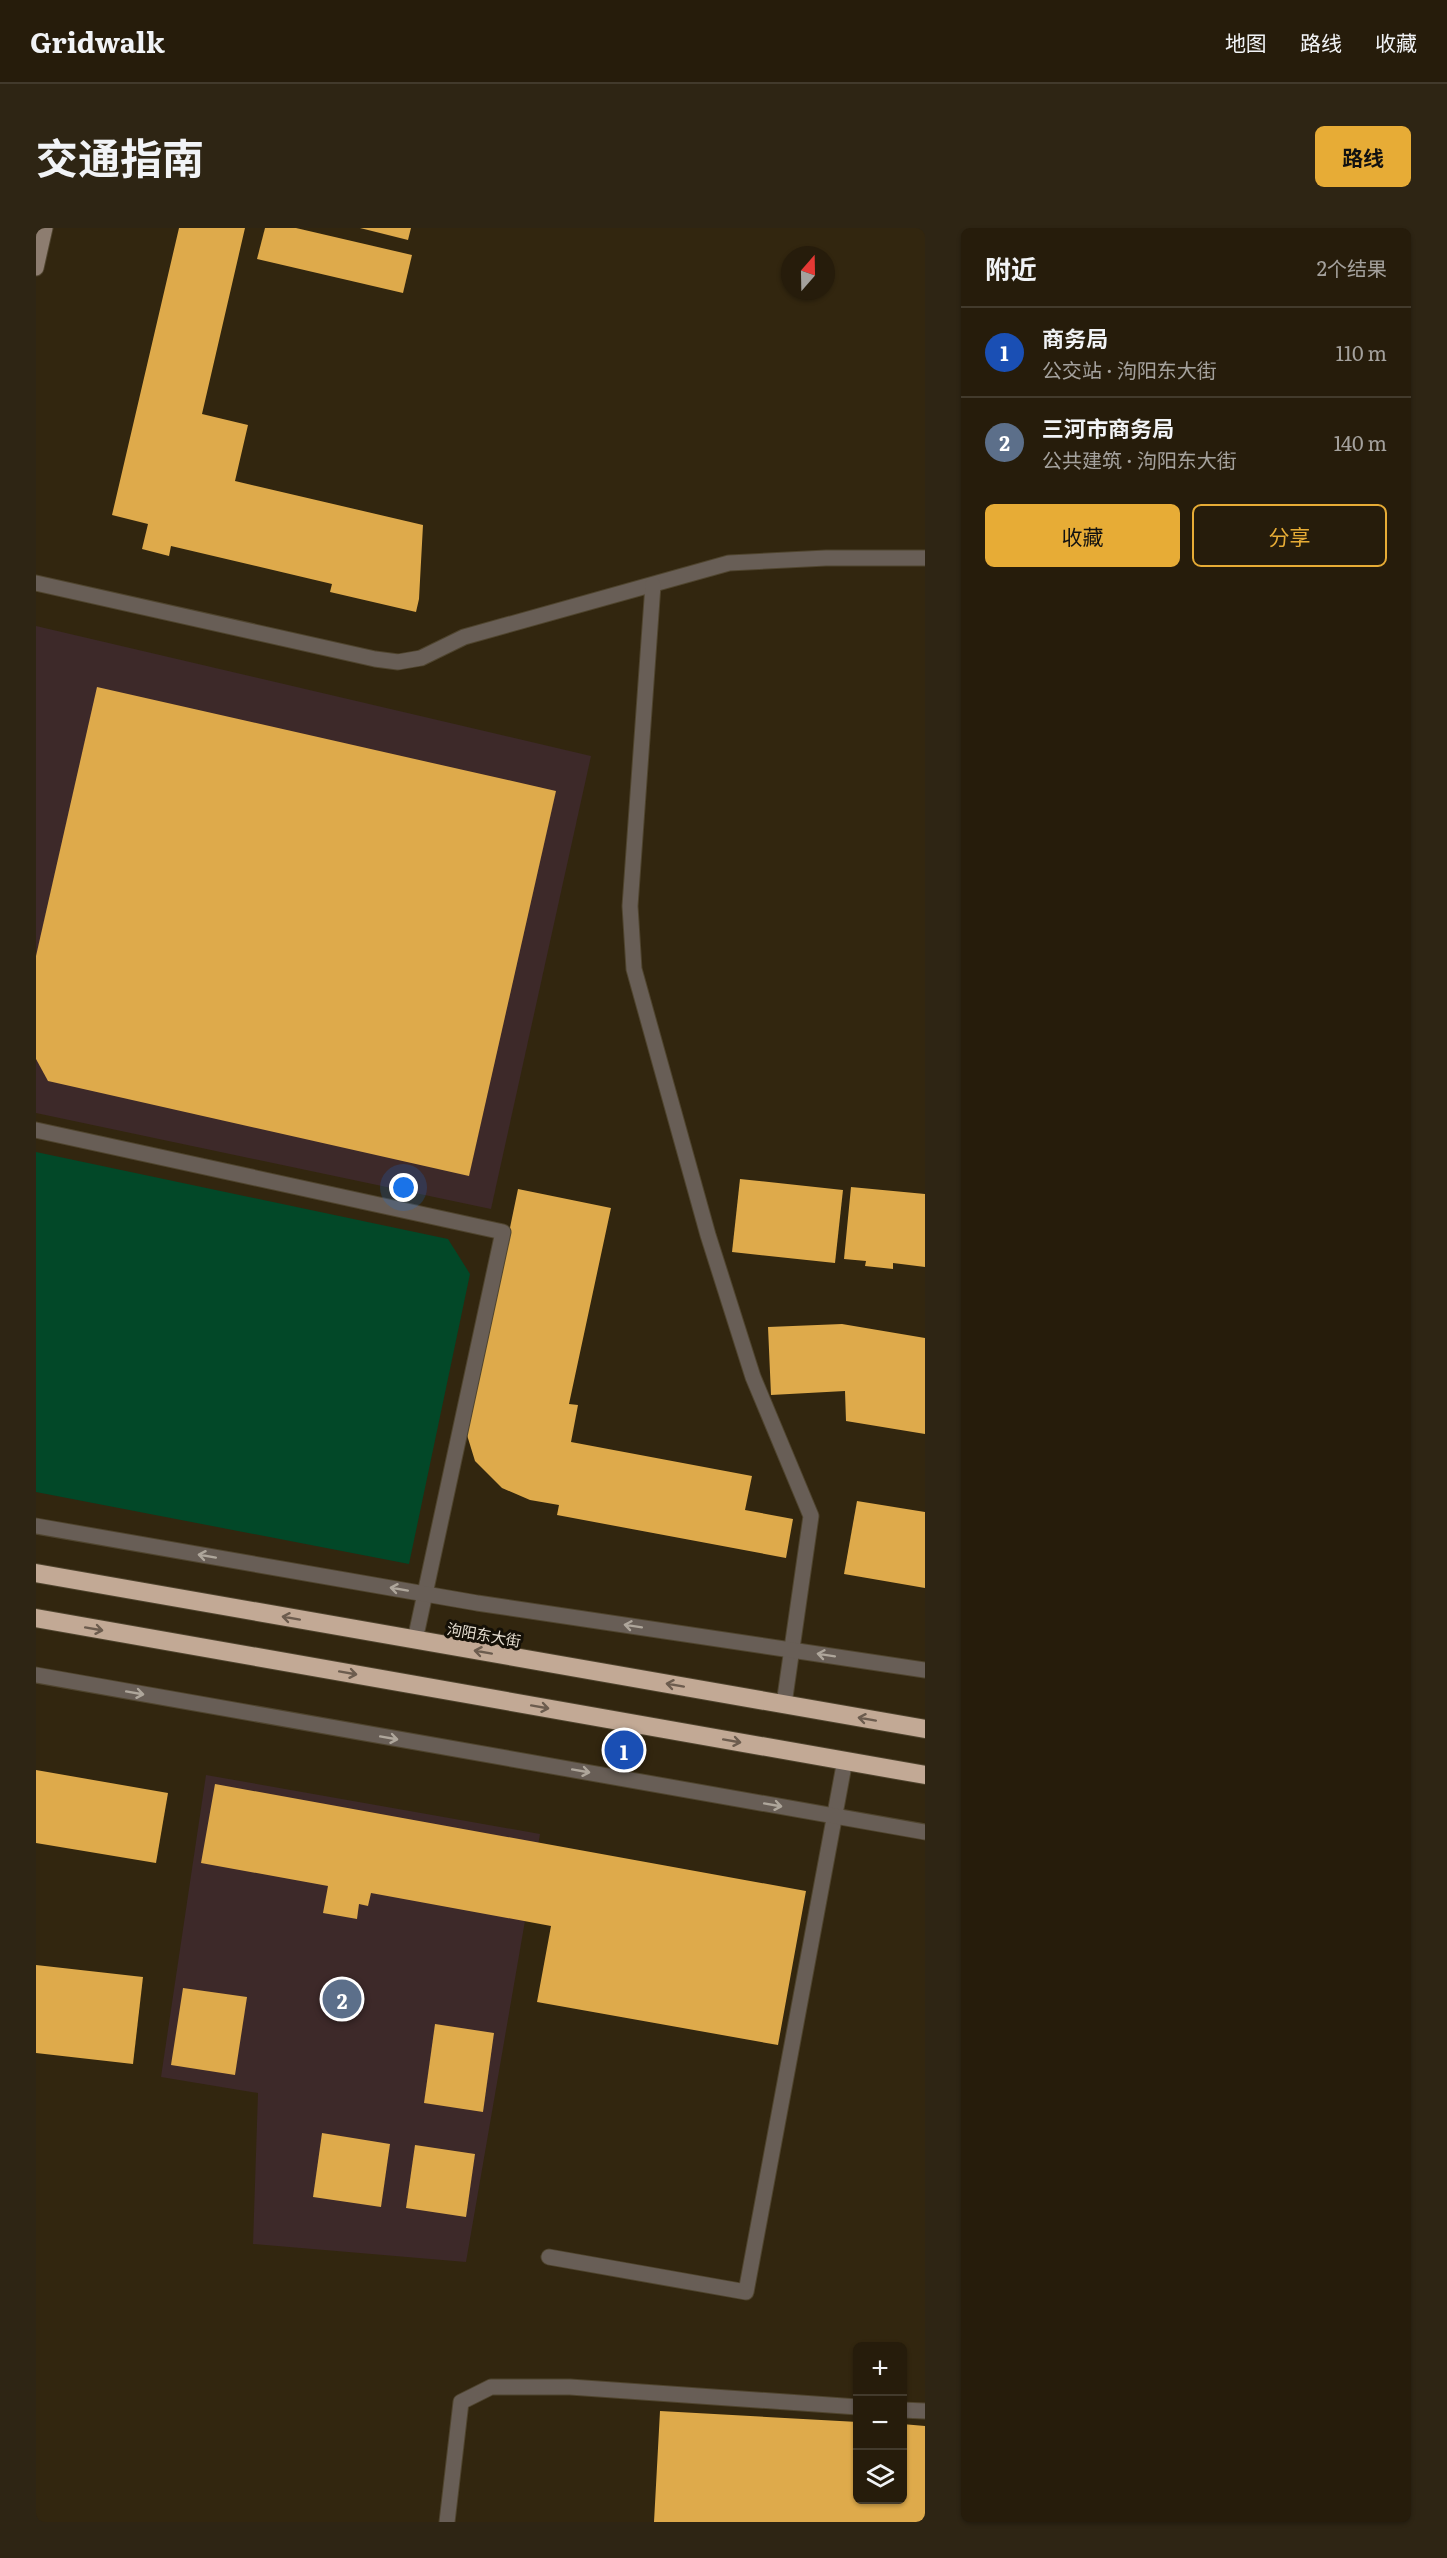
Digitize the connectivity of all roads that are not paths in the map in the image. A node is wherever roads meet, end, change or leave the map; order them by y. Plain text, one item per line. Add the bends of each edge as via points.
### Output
1 (45, 228) edge
2 (36, 268) edge
3 (925, 558) edge
4 (36, 583) edge
5 (653, 585) junction
6 (36, 1130) edge
7 (36, 1526) edge
8 (36, 1573) edge
9 (424, 1593) junction
10 (36, 1618) edge
11 (415, 1640) junction
12 (792, 1650) junction
13 (925, 1670) edge
14 (36, 1675) edge
15 (784, 1704) junction
16 (925, 1730) edge
17 (845, 1761) junction
18 (925, 1775) edge
19 (834, 1816) junction
20 (925, 1832) edge
21 (549, 2257) dead end
22 (853, 2407) edge
23 (907, 2410) edge
24 (925, 2411) edge
25 (447, 2522) edge

1 - 2 main road
3 - 5 street via 729,563
4 - 5 street via 398,662 421,658 464,637
5 - 12 street via 630,906 634,969 708,1235 753,1377 811,1516
6 - 9 street via 503,1232
9 -> 7 street
11 -> 8 highway, 泃阳东大街
9 - 11 street
12 -> 9 street
10 -> 17 highway
15 -> 11 highway, 泃阳东大街
13 -> 12 street
12 - 15 street
14 -> 19 street
16 -> 15 highway, 泃阳东大街
17 - 18 highway
17 - 19 street
19 - 20 street
19 - 21 street via 746,2292
22 - 25 street via 570,2387 491,2387 461,2402
23 - 24 street

